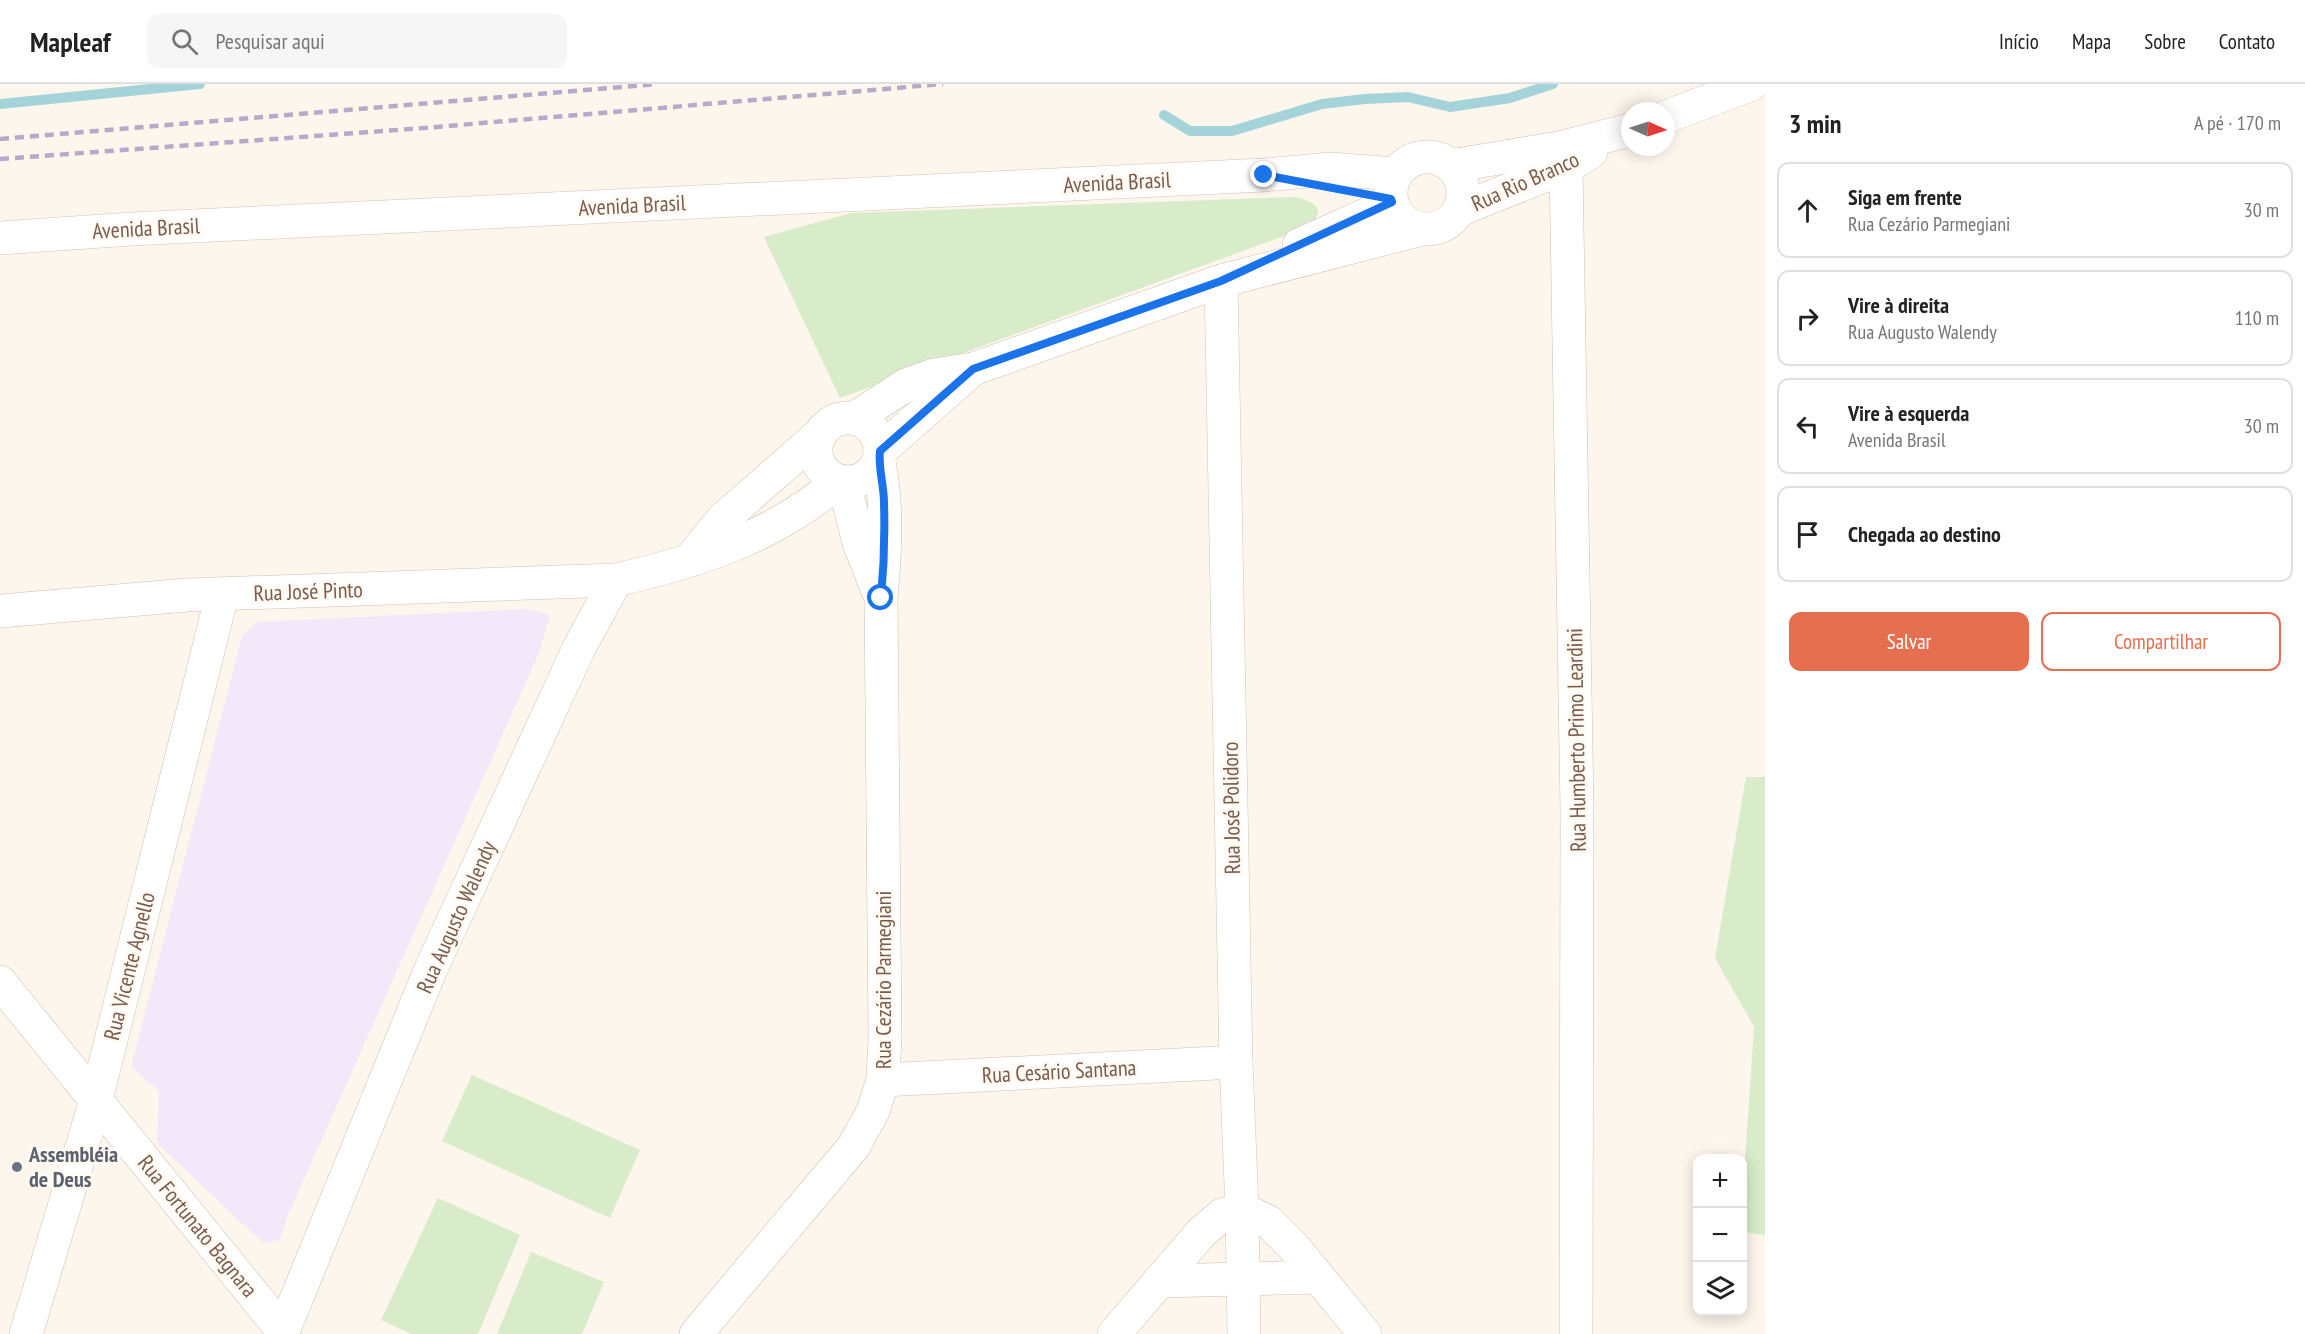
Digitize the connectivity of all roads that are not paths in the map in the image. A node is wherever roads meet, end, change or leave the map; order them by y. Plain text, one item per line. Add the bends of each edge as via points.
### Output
1 (1752, 84) edge
2 (1675, 114) edge
3 (1621, 134) edge
4 (1562, 157) junction
5 (1451, 166) junction
6 (1393, 192) junction
7 (1459, 210) junction
8 (1422, 229) junction
9 (0, 238) edge
10 (1221, 281) junction
11 (973, 369) junction
12 (855, 418) junction
13 (819, 435) junction
14 (880, 456) junction
15 (840, 483) junction
16 (691, 558) junction
17 (616, 580) junction
18 (222, 595) junction
19 (881, 598) junction
20 (0, 611) edge
21 (0, 982) edge
22 (1236, 1062) junction
23 (883, 1080) junction
24 (96, 1100) junction
25 (1242, 1209) junction
26 (1317, 1277) junction
27 (1243, 1278) junction
28 (1159, 1281) junction
29 (283, 1332) edge
30 (26, 1334) edge
31 (696, 1334) edge
32 (1114, 1334) edge
33 (1244, 1334) edge
34 (1365, 1334) edge
35 (1576, 1334) edge

1 - 2 street
3 - 4 street, Rua Rio Branco
4 - 5 street, Rua Rio Branco
4 - 7 street, Rua Rio Branco
4 - 35 street, Rua Humberto Primo Leardini via 1577,809
5 - 6 street via 1422,158 1404,165
5 - 7 street via 1463,187
6 - 8 street via 1396,213 1403,221
6 - 9 street, Avenida Brasil via 1330,169
6 - 10 street
7 - 8 street via 1444,226
8 - 10 street
10 - 11 street
10 - 22 street, Rua José Polidoro
11 - 12 street via 934,375 906,385
11 - 14 street
12 - 13 street via 833,421
12 - 14 street via 874,430
13 - 15 street via 819,466
13 - 16 street via 723,519
14 - 15 street via 873,472 864,479
14 - 19 street, Rua Cezário Parmegiani via 885,549
15 - 16 street via 729,549
15 - 19 street, Rua Cezário Parmegiani
16 - 17 street via 658,571
17 - 18 street, Rua José Pinto
17 - 29 street, Rua Augusto Walendy via 579,648 430,971
18 - 20 street, Rua José Pinto
18 - 24 street, Rua Vicente Agnello
19 - 23 street, Rua Cezário Parmegiani
21 - 24 street, Rua Fortunato Bagnara
22 - 23 street, Rua Cesário Santana
22 - 25 street, Rua José Polidoro
23 - 31 street, Rua Cezário Parmegiani via 873,1111 854,1146
24 - 29 street, Rua Fortunato Bagnara
24 - 30 street, Rua Vicente Agnello
25 - 26 street via 1269,1222
25 - 27 street, Rua José Polidoro
25 - 28 street via 1222,1215 1201,1233
26 - 27 street
26 - 34 street
27 - 28 street
27 - 33 street, Rua José Polidoro
28 - 32 street

